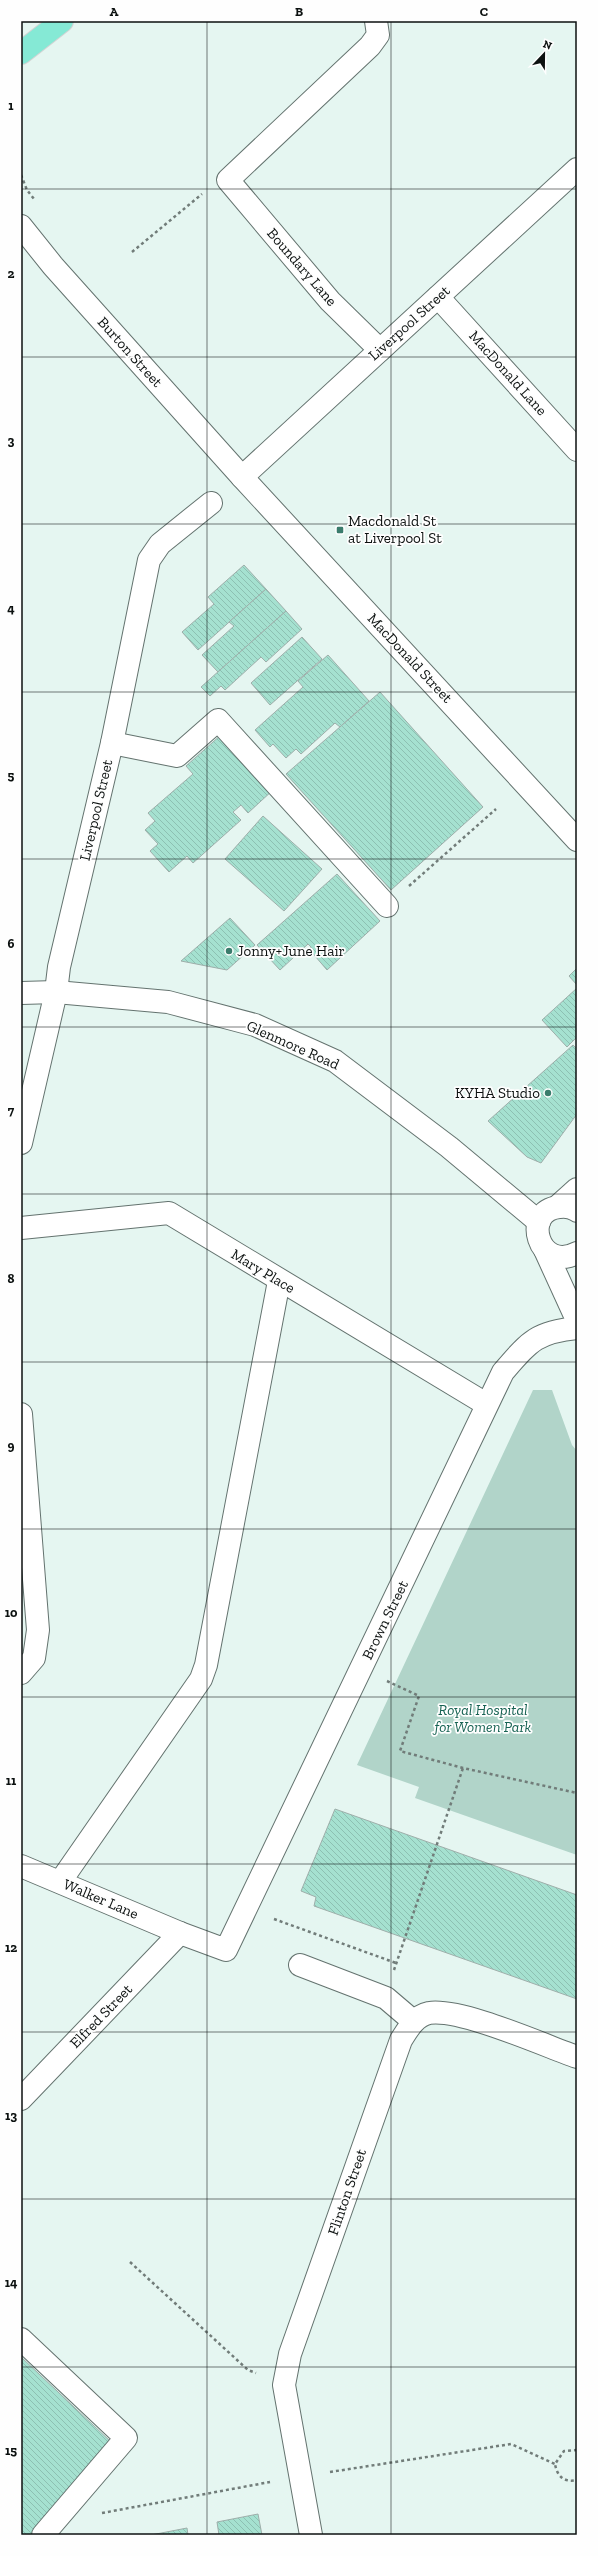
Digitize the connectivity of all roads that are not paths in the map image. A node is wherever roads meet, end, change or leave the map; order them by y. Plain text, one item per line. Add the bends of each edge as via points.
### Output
1 (62, 21) edge
2 (376, 21) edge
3 (21, 53) edge
4 (577, 169) edge
5 (26, 233) edge
6 (438, 297) junction
7 (380, 350) junction
8 (577, 450) edge
9 (242, 477) junction
10 (211, 503) dead end
11 (112, 743) junction
12 (577, 840) edge
13 (387, 906) road end
14 (56, 992) junction
15 (21, 993) edge
16 (21, 1143) edge
17 (577, 1189) edge
18 (567, 1209) edge
19 (539, 1222) junction
20 (21, 1228) edge
21 (545, 1250) junction
22 (577, 1253) edge
23 (279, 1281) junction
24 (577, 1320) edge
25 (577, 1328) edge
26 (486, 1404) junction
27 (21, 1414) edge
28 (21, 1673) edge
29 (21, 1866) edge
30 (60, 1882) junction
31 (180, 1933) junction
32 (226, 1950) joint
33 (300, 1965) dead end
34 (413, 2021) junction
35 (577, 2057) edge
36 (21, 2099) edge
37 (21, 2339) edge
38 (43, 2535) edge
39 (311, 2535) edge

1 - 3 main road
2 - 7 street, Boundary Lane via 378,35 370,46 228,180 330,301
4 - 6 street, Liverpool Street
5 - 9 street, Burton Street
6 - 7 street, Liverpool Street
6 - 8 street, MacDonald Lane
7 - 9 street, Liverpool Street
9 - 12 street, MacDonald Street
10 - 11 street, Liverpool Street via 160,544 149,560
11 - 13 street via 177,756 218,720
11 - 14 street, Liverpool Street via 59,967
14 - 15 street, Glenmore Road
14 - 16 street, Liverpool Street
14 - 19 street, Glenmore Road via 168,1002 255,1025 335,1061 449,1147
17 - 18 street
18 - 19 street via 544,1215
19 - 21 street via 538,1237
20 - 23 street, Mary Place via 169,1213
21 - 22 street via 558,1257
21 - 24 street
23 - 26 street, Mary Place
23 - 30 street via 204,1672
25 - 26 street, Brown Street via 543,1334 526,1346 503,1372
26 - 32 street, Brown Street
27 - 28 street via 38,1630 34,1658
29 - 30 street, Walker Lane
30 - 31 street, Walker Lane
31 - 32 street, Walker Lane
31 - 36 street, Elfred Street
33 - 34 street via 386,1998
34 - 35 street via 428,2013 467,2017
34 - 39 street, Flinton Street via 401,2040 290,2354 284,2384
37 - 38 street via 126,2438

